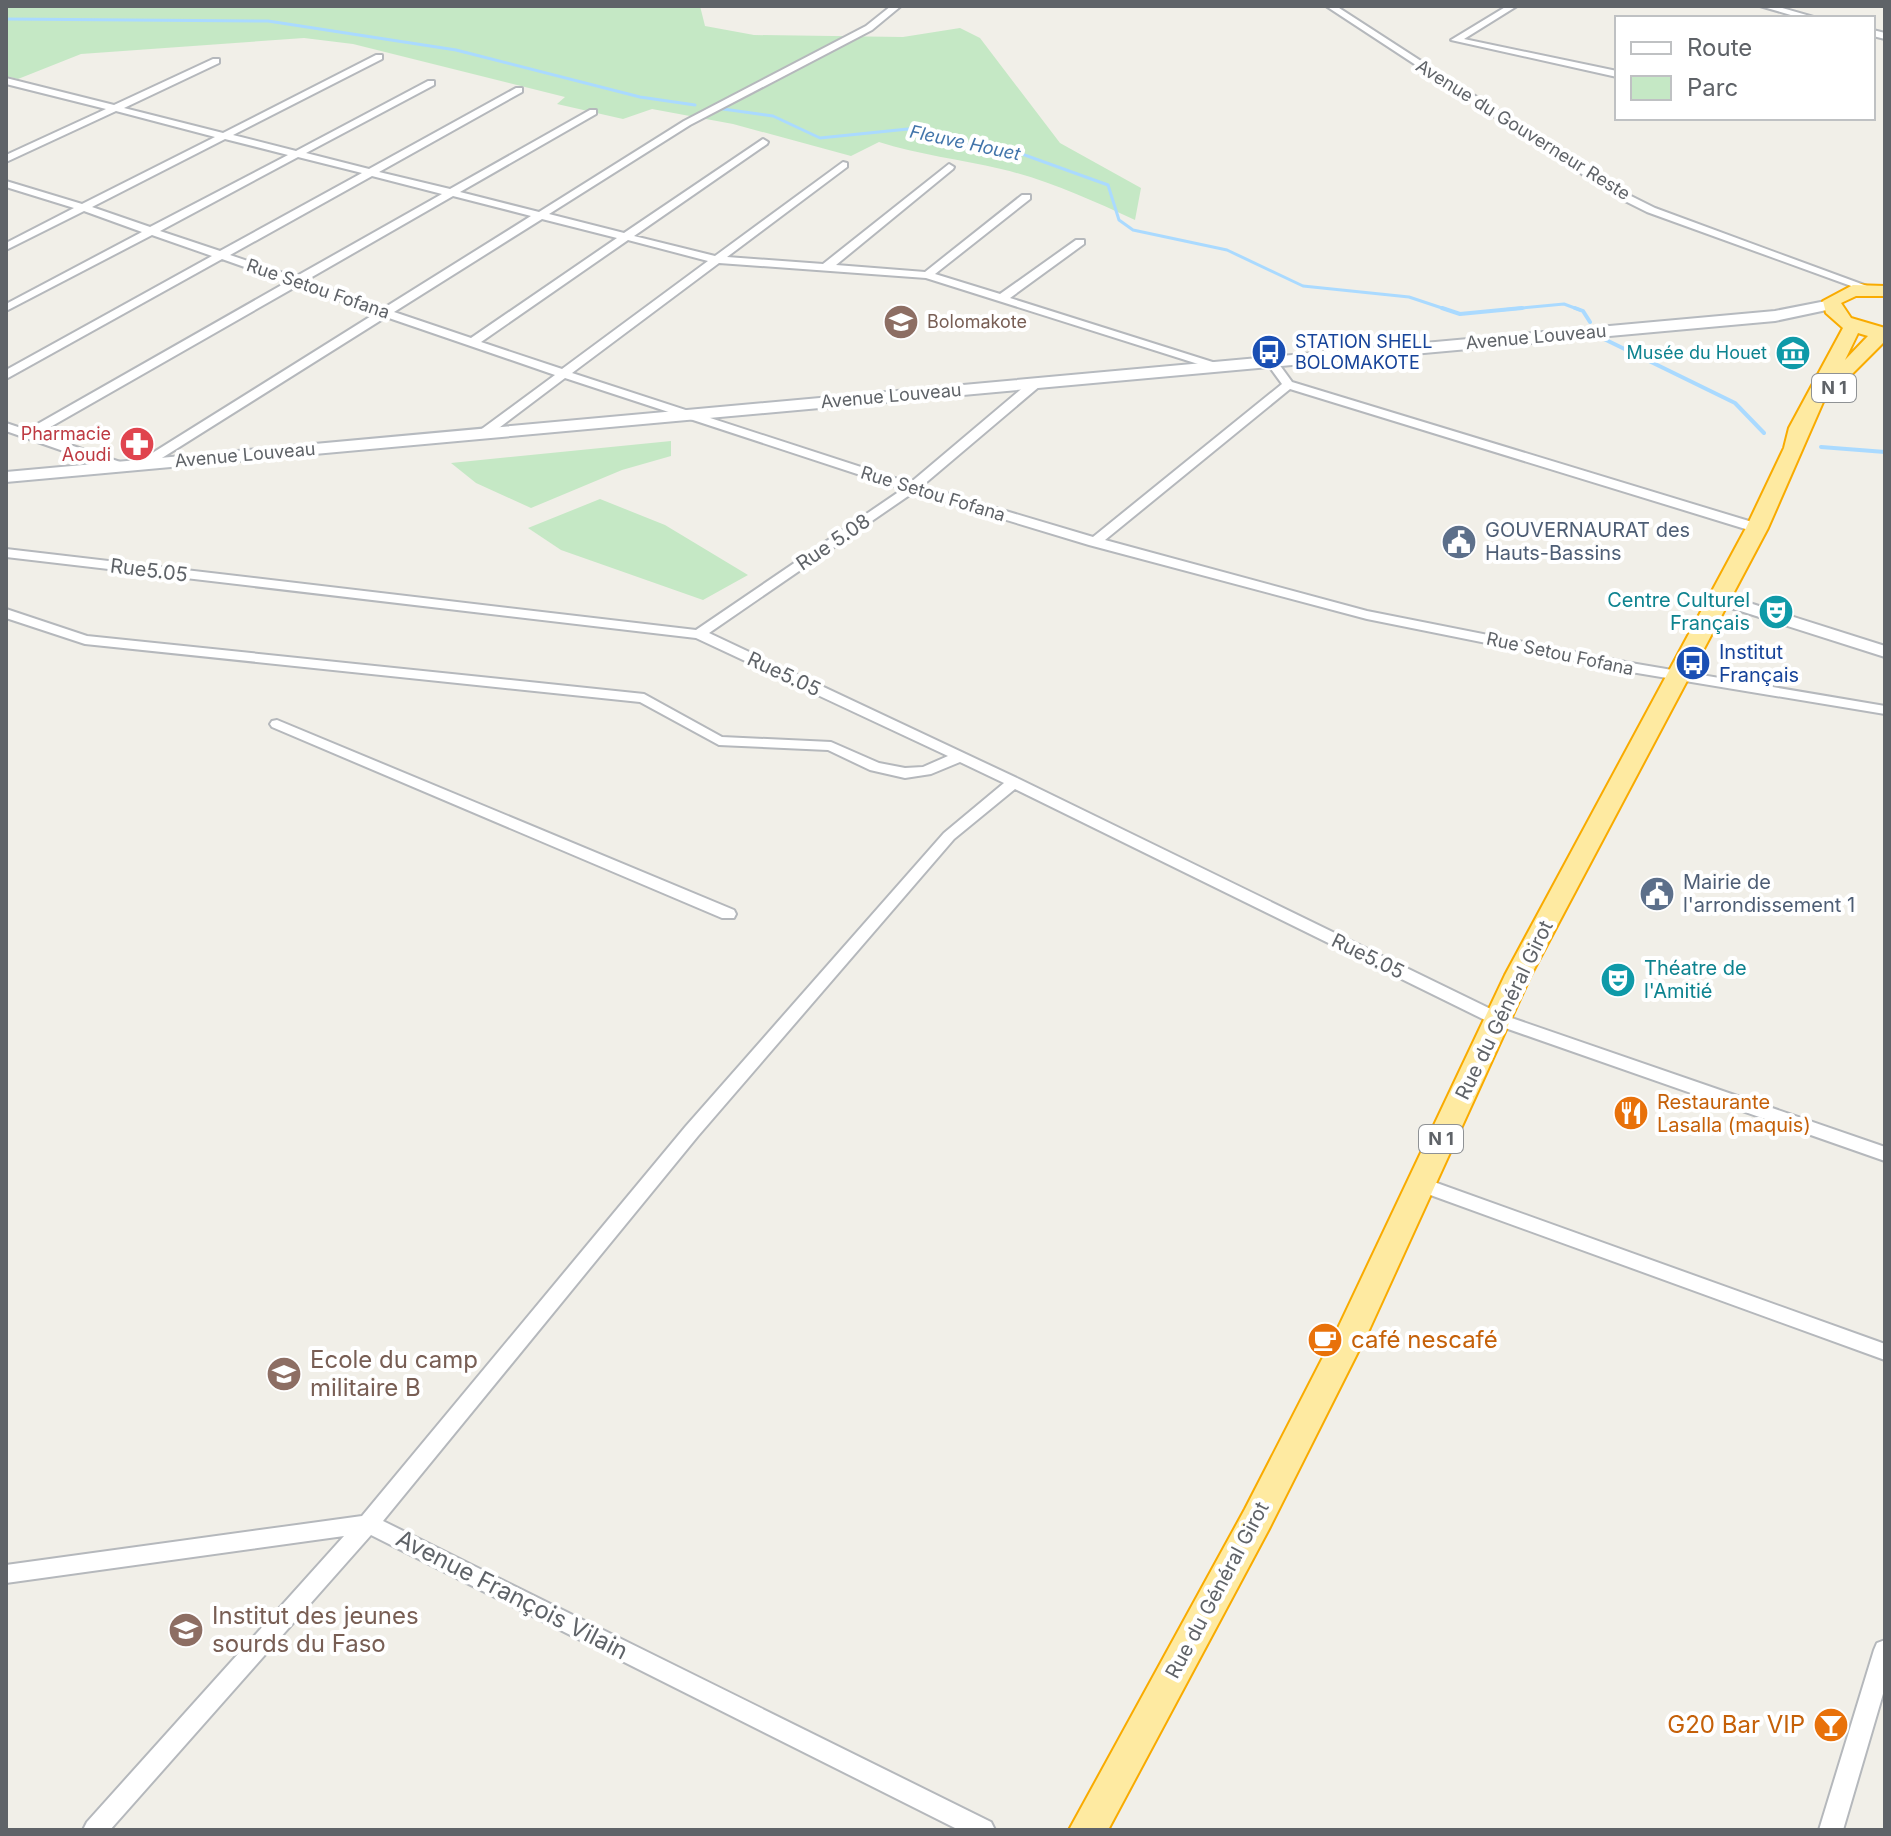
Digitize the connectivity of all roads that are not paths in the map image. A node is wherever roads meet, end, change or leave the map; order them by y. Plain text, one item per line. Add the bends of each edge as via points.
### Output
1 (897, 6) edge
2 (1330, 6) edge
3 (1513, 6) edge
4 (1764, 6) edge
5 (1804, 16) edge
6 (379, 57) dead end
7 (216, 61) dead end
8 (1615, 74) edge
9 (6, 81) edge
10 (431, 83) dead end
11 (519, 90) dead end
12 (116, 108) junction
13 (593, 112) dead end
14 (226, 135) junction
15 (763, 142) dead end
16 (299, 153) junction
17 (6, 159) edge
18 (843, 165) dead end
19 (949, 167) dead end
20 (371, 172) junction
21 (6, 184) edge
22 (455, 193) junction
23 (1026, 197) dead end
24 (84, 208) junction
25 (542, 215) junction
26 (152, 231) junction
27 (627, 236) junction
28 (1080, 242) dead end
29 (6, 247) edge
30 (222, 255) junction
31 (715, 259) junction
32 (825, 268) junction
33 (1816, 268) junction
34 (927, 275) junction
35 (298, 282) junction
36 (1879, 287) edge
37 (1001, 299) junction
38 (6, 308) edge
39 (386, 312) junction
40 (1840, 312) junction
41 (473, 342) junction
42 (1880, 342) edge
43 (1272, 362) junction
44 (1218, 367) junction
45 (564, 373) junction
46 (6, 375) edge
47 (1036, 383) junction
48 (1288, 385) junction
49 (682, 415) junction
50 (6, 427) edge
51 (483, 434) junction
52 (27, 435) junction
53 (1794, 448) junction
54 (142, 465) junction
55 (122, 467) junction
56 (6, 477) edge
57 (911, 489) junction
58 (1757, 528) junction
59 (1094, 542) junction
60 (6, 553) edge
61 (1718, 598) junction
62 (6, 613) edge
63 (699, 634) junction
64 (1885, 652) edge
65 (1675, 678) junction
66 (1885, 710) edge
67 (277, 724) dead end
68 (959, 757) junction
69 (1014, 782) junction
70 (728, 914) dead end
71 (1497, 1019) junction
72 (1885, 1154) edge
73 (1420, 1184) junction
74 (1885, 1352) edge
75 (368, 1524) junction
76 (6, 1574) edge
77 (1885, 1650) edge
78 (95, 1830) edge
79 (983, 1830) edge
80 (1088, 1830) edge
81 (1831, 1830) edge

1 - 25 street via 869,28 687,123
2 - 33 street, Avenue du Gouverneur Reste via 1621,195
3 - 8 street via 1456,40
4 - 5 street
6 - 14 street
7 - 12 street
9 - 12 street
10 - 16 street
11 - 20 street
12 - 14 street
12 - 17 street
13 - 22 street
14 - 16 street
14 - 24 street
15 - 27 street
16 - 20 street
16 - 26 street
18 - 31 street
19 - 32 street
20 - 22 street
20 - 30 street
21 - 24 street, Rue Setou Fofana
22 - 25 street
22 - 35 street
23 - 34 street
24 - 26 street, Rue Setou Fofana
24 - 29 street
25 - 27 street
25 - 39 street
26 - 30 street, Rue Setou Fofana
26 - 38 street
27 - 31 street
27 - 41 street
28 - 37 street
30 - 35 street, Rue Setou Fofana
30 - 46 street
31 - 32 street
31 - 45 street
32 - 34 street
33 - 36 street, Avenue du Gouverneur Reste
33 - 40 street via 1834,279
34 - 37 street
35 - 39 street, Rue Setou Fofana
35 - 52 street
36 - 40 highway via 1845,292
37 - 44 street
39 - 41 street, Rue Setou Fofana
39 - 54 street
40 - 42 highway
40 - 43 main road, Avenue Louveau
40 - 53 highway, N 1
41 - 45 street, Rue Setou Fofana
42 - 53 highway, N 1 via 1844,371
43 - 44 main road, Avenue Louveau
43 - 48 street
44 - 47 main road, Avenue Louveau
45 - 49 street, Rue Setou Fofana
45 - 51 street
47 - 49 main road, Avenue Louveau
47 - 57 street, Rue 5.08
48 - 58 street
48 - 59 street
49 - 51 main road, Avenue Louveau
49 - 57 street, Rue Setou Fofana
50 - 52 street
51 - 54 main road, Avenue Louveau
52 - 55 street
53 - 58 highway, Rue du Général Girot / N 1
54 - 55 main road, Avenue Louveau
55 - 56 main road, Avenue Louveau
57 - 59 street, Rue Setou Fofana
57 - 63 street, Rue 5.08
58 - 61 highway, Rue du Général Girot / N 1
59 - 65 street, Rue Setou Fofana via 1365,614
60 - 63 street, Rue5.05
61 - 64 street
61 - 65 highway, Rue du Général Girot / N 1
62 - 68 street via 85,640 644,698 719,741 831,746 891,771 926,771
63 - 68 street, Rue5.05
65 - 66 street, Rue Setou Fofana
65 - 71 highway, Rue du Général Girot / N 1
67 - 70 street
68 - 69 street, Rue5.05
69 - 71 street, Rue5.05
69 - 75 street via 949,836 692,1131
71 - 72 street, Rue5.05
71 - 73 highway, Rue du Général Girot / N 1
73 - 74 street
73 - 80 highway, Rue du Général Girot / N 1 via 1257,1519
75 - 76 street
75 - 78 street
75 - 79 street, Avenue François Vilain
77 - 81 street

